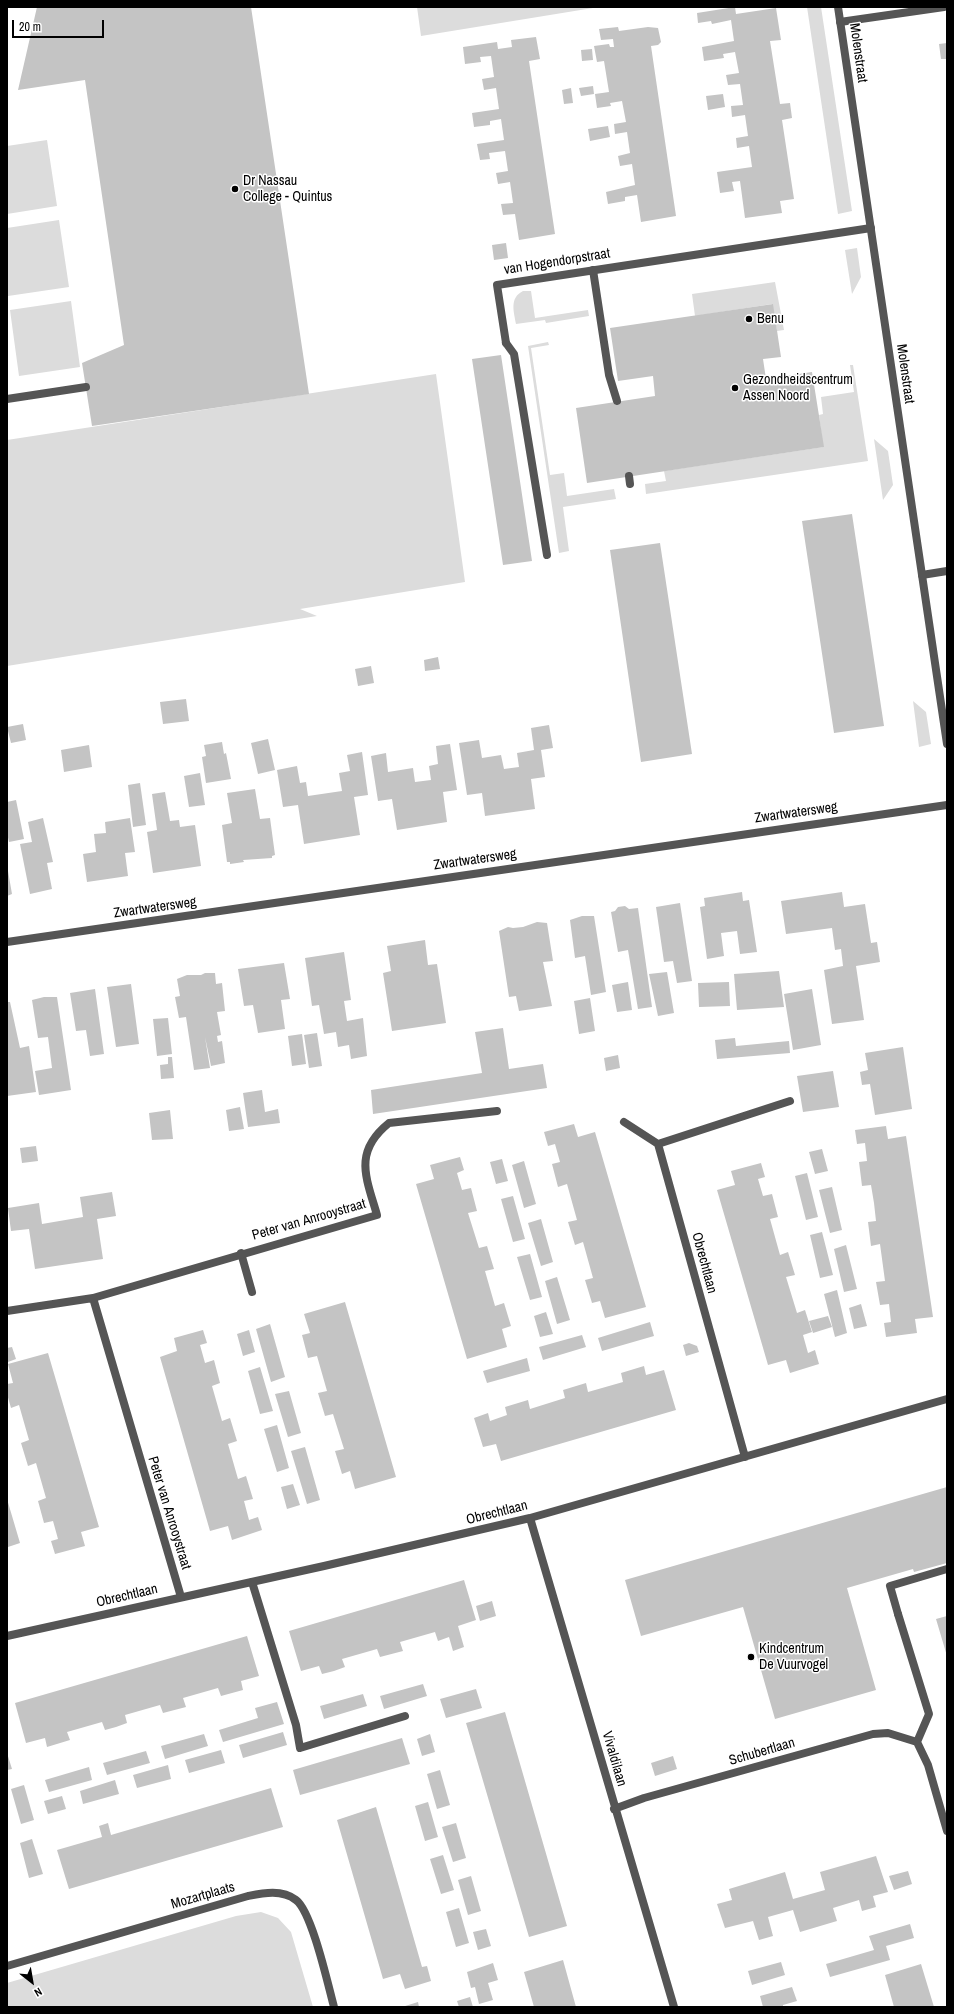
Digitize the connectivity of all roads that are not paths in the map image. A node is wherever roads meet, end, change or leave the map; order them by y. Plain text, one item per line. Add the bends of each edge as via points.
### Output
1 (838, 7) edge
2 (944, 7) edge
3 (840, 22) junction
4 (870, 228) junction
5 (593, 270) junction
6 (86, 387) dead end
7 (7, 400) edge
8 (617, 401) dead end
9 (547, 555) dead end
10 (947, 571) edge
11 (922, 575) junction
12 (947, 744) edge
13 (947, 805) edge
14 (7, 942) edge
15 (790, 1100) dead end
16 (497, 1111) dead end
17 (624, 1122) dead end
18 (658, 1144) junction
19 (241, 1254) junction
20 (252, 1292) dead end
21 (93, 1298) junction
22 (7, 1311) edge
23 (947, 1399) edge
24 (745, 1457) junction
25 (530, 1518) junction
26 (947, 1569) edge
27 (252, 1582) junction
28 (181, 1597) junction
29 (7, 1636) edge
30 (405, 1716) dead end
31 (917, 1742) junction
32 (614, 1809) junction
33 (947, 1830) edge
34 (7, 1966) edge
35 (334, 2007) edge
36 (674, 2007) edge

1 - 3 street, Molenstraat
2 - 3 street
3 - 4 street, Molenstraat
4 - 5 street, van Hogendorpstraat
4 - 11 street, Molenstraat
5 - 8 street via 609,375
5 - 9 street, van Hogendorpstraat via 497,285 506,343 514,354
6 - 7 street
10 - 11 street
11 - 12 street, Molenstraat
13 - 14 street, Zwartwatersweg
15 - 18 street
16 - 19 street, Peter van Anrooystraat via 389,1123 376,1133 364,1164 377,1215
17 - 18 street
18 - 24 street, Obrechtlaan
19 - 20 street
19 - 21 street, Peter van Anrooystraat
21 - 22 street, Peter van Anrooystraat
21 - 28 street, Peter van Anrooystraat
23 - 24 street, Obrechtlaan
24 - 25 street, Obrechtlaan
25 - 27 street, Obrechtlaan
25 - 32 street, Vivaldilaan
26 - 31 street via 890,1586 929,1714
27 - 28 street, Obrechtlaan
27 - 30 street via 296,1725 300,1748
28 - 29 street, Obrechtlaan
31 - 32 street, Schubertlaan via 888,1733 873,1734 644,1798
31 - 33 street via 928,1765
32 - 36 street, Vivaldilaan
34 - 35 street, Mozartplaats via 248,1896 267,1892 280,1893 296,1900 307,1915

